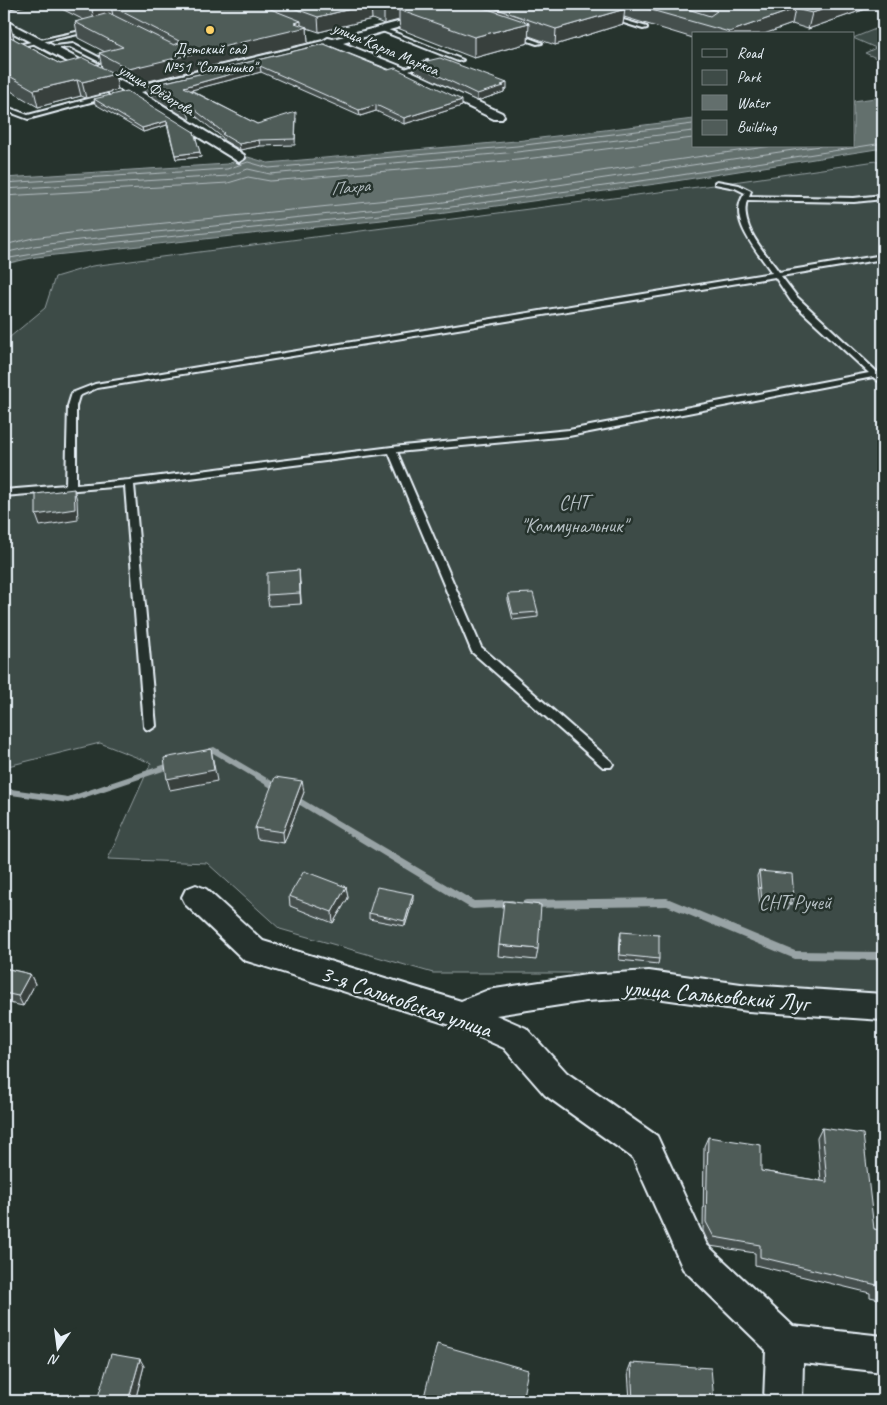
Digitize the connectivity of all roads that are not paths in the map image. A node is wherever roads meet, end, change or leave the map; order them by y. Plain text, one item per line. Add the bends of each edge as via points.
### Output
1 (23, 4) edge
2 (477, 4) edge
3 (4, 8) edge
4 (602, 14) edge
5 (4, 24) edge
6 (645, 28) edge
7 (94, 29) edge
8 (384, 30) junction
9 (512, 34) edge
10 (312, 35) edge
11 (330, 42) junction
12 (540, 43) edge
13 (43, 44) junction
14 (4, 49) edge
15 (452, 56) junction
16 (443, 59) edge
17 (460, 60) edge
18 (435, 61) edge
19 (92, 70) junction
20 (402, 70) junction
21 (126, 92) junction
22 (112, 95) edge
23 (4, 108) edge
24 (498, 116) dead end
25 (239, 158) dead end
26 (717, 182) dead end
27 (883, 197) edge
28 (744, 198) junction
29 (883, 257) edge
30 (776, 274) junction
31 (880, 374) edge
32 (883, 382) edge
33 (392, 450) junction
34 (129, 483) junction
35 (71, 488) junction
36 (4, 494) edge
37 (150, 726) dead end
38 (607, 764) dead end
39 (196, 897) dead end
40 (883, 1007) edge
41 (462, 1014) junction
42 (785, 1342) junction
43 (883, 1354) edge
44 (783, 1401) edge

1 - 3 lane
2 - 8 street
4 - 6 lane
5 - 13 street, улица Фёдорова
7 - 13 lane
8 - 11 street
8 - 15 lane
9 - 12 lane
10 - 11 street, улица Карла Маркса
11 - 20 street, улица Карла Маркса
11 - 21 street
13 - 14 lane
13 - 19 street, улица Фёдорова
13 - 19 lane via 71,45 106,63
15 - 16 lane
15 - 17 lane
18 - 20 lane
19 - 21 street, улица Фёдорова
20 - 24 street, улица Карла Маркса
21 - 25 street, улица Фёдорова
22 - 23 lane via 28,117
26 - 28 lane via 749,192
27 - 28 lane via 854,200
28 - 30 lane via 741,206 748,233
29 - 30 lane
30 - 31 lane via 794,299
30 - 35 lane via 96,386 75,395 72,406
31 - 32 lane
31 - 33 lane via 568,433
33 - 34 lane
33 - 38 lane via 476,649
34 - 35 lane
34 - 37 lane
35 - 36 lane
39 - 41 street, 3-я Сальковская улица via 254,951
40 - 41 street, улица Сальковский Луг via 748,998 650,984 586,988 488,1003
41 - 42 street, 3-я Сальковская улица via 515,1038 556,1084 645,1147 695,1257
42 - 43 street
42 - 44 street

